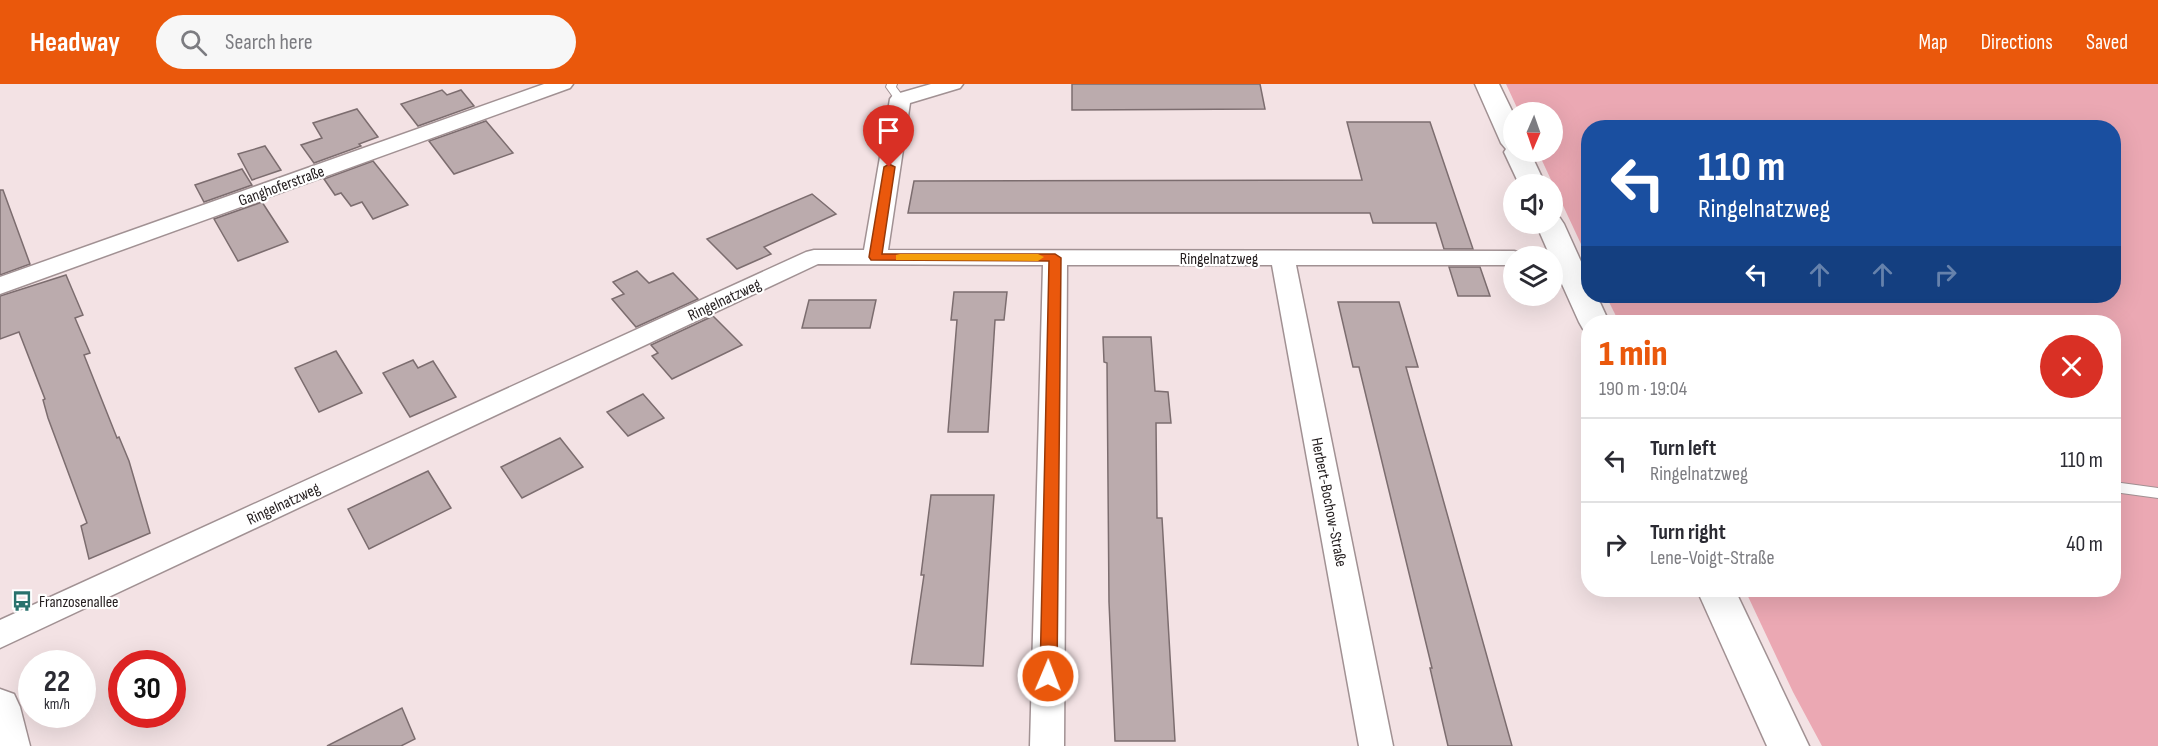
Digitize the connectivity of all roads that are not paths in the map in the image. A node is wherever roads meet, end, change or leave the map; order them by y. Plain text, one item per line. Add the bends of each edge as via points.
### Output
1 (563, 84) edge
2 (953, 84) edge
3 (1487, 84) edge
4 (896, 92) edge
5 (1503, 119) edge
6 (875, 257) junction
7 (1055, 258) junction
8 (1283, 258) junction
9 (1503, 258) edge
10 (1563, 265) edge
11 (0, 286) edge
12 (1581, 298) edge
13 (2121, 488) edge
14 (2158, 493) edge
15 (1719, 597) edge
16 (0, 635) edge
17 (0, 707) edge
18 (9, 746) edge
19 (1047, 746) edge
20 (1376, 746) edge
21 (1788, 746) edge

1 - 11 street, Ganghoferstraße
2 - 4 street
3 - 5 main road
4 - 6 street
6 - 7 street, Ringelnatzweg
6 - 16 street, Ringelnatzweg via 814,257
7 - 8 street, Ringelnatzweg
7 - 19 street
8 - 9 street, Ringelnatzweg
8 - 20 street, Herbert-Bochow-Straße
10 - 12 main road
13 - 14 lane
15 - 21 main road
17 - 18 main road

